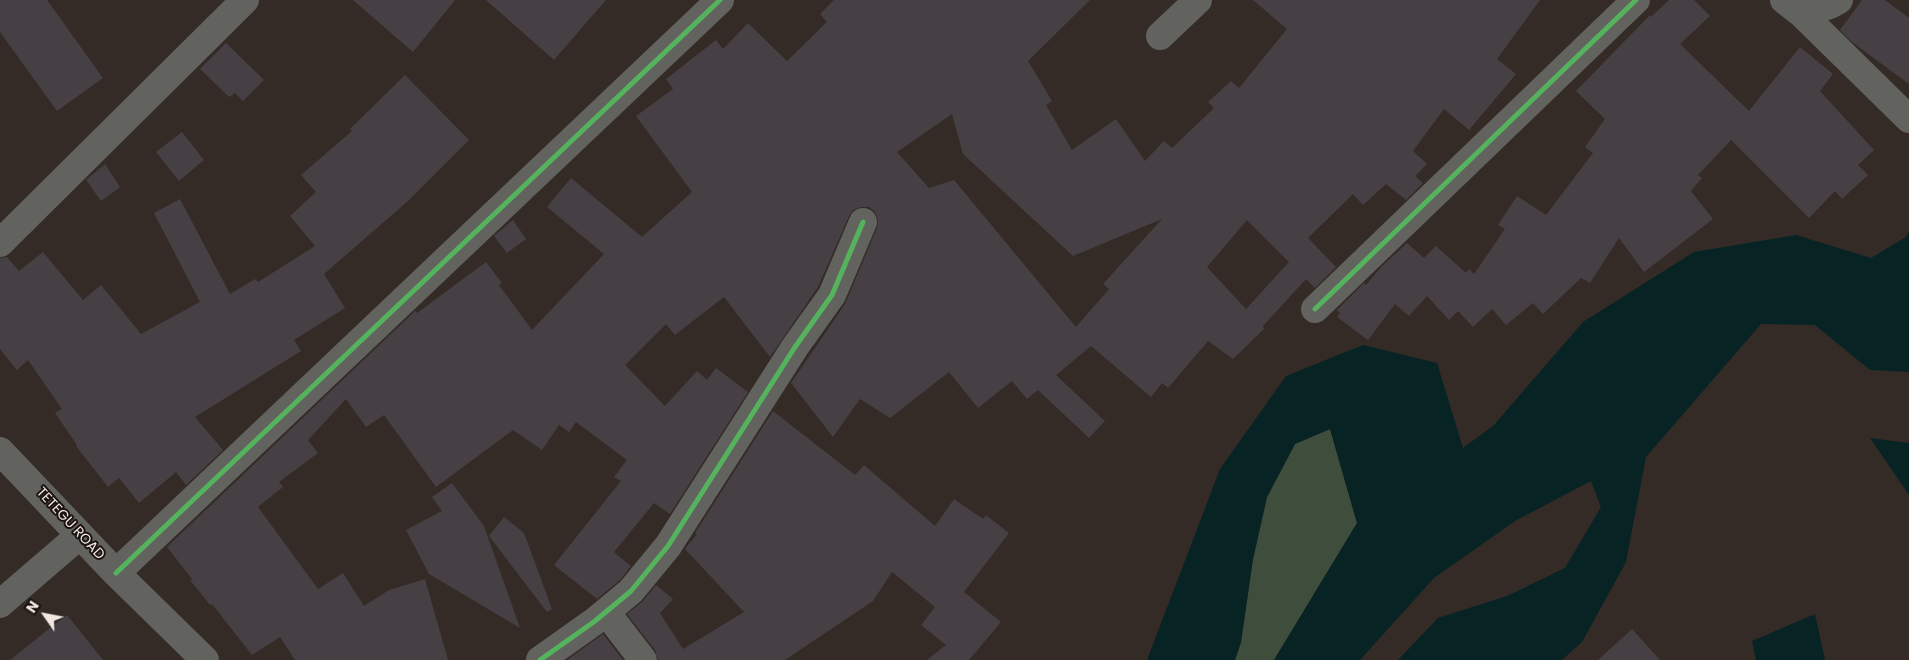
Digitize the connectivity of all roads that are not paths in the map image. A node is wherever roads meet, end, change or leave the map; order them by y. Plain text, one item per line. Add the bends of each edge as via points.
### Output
1 (245, 0) edge
2 (720, 0) edge
3 (1198, 0) edge
4 (1636, 0) edge
5 (1839, 0) edge
6 (1793, 7) edge
7 (1160, 36) dead end
8 (1909, 120) edge
9 (863, 222) dead end
10 (0, 243) edge
11 (1315, 309) dead end
12 (0, 451) edge
13 (80, 535) junction
14 (116, 573) junction
15 (0, 604) edge
16 (606, 612) junction
17 (206, 660) edge
18 (540, 660) edge
19 (643, 660) edge

1 - 10 street
2 - 14 street
3 - 7 street
4 - 11 street
5 - 6 street
6 - 8 street
9 - 16 street via 832,295 795,347 668,546 631,591
12 - 13 street, TETEGU ROAD
13 - 14 street, TETEGU ROAD
13 - 15 street
14 - 17 street, TETEGU ROAD
16 - 18 street
16 - 19 street

